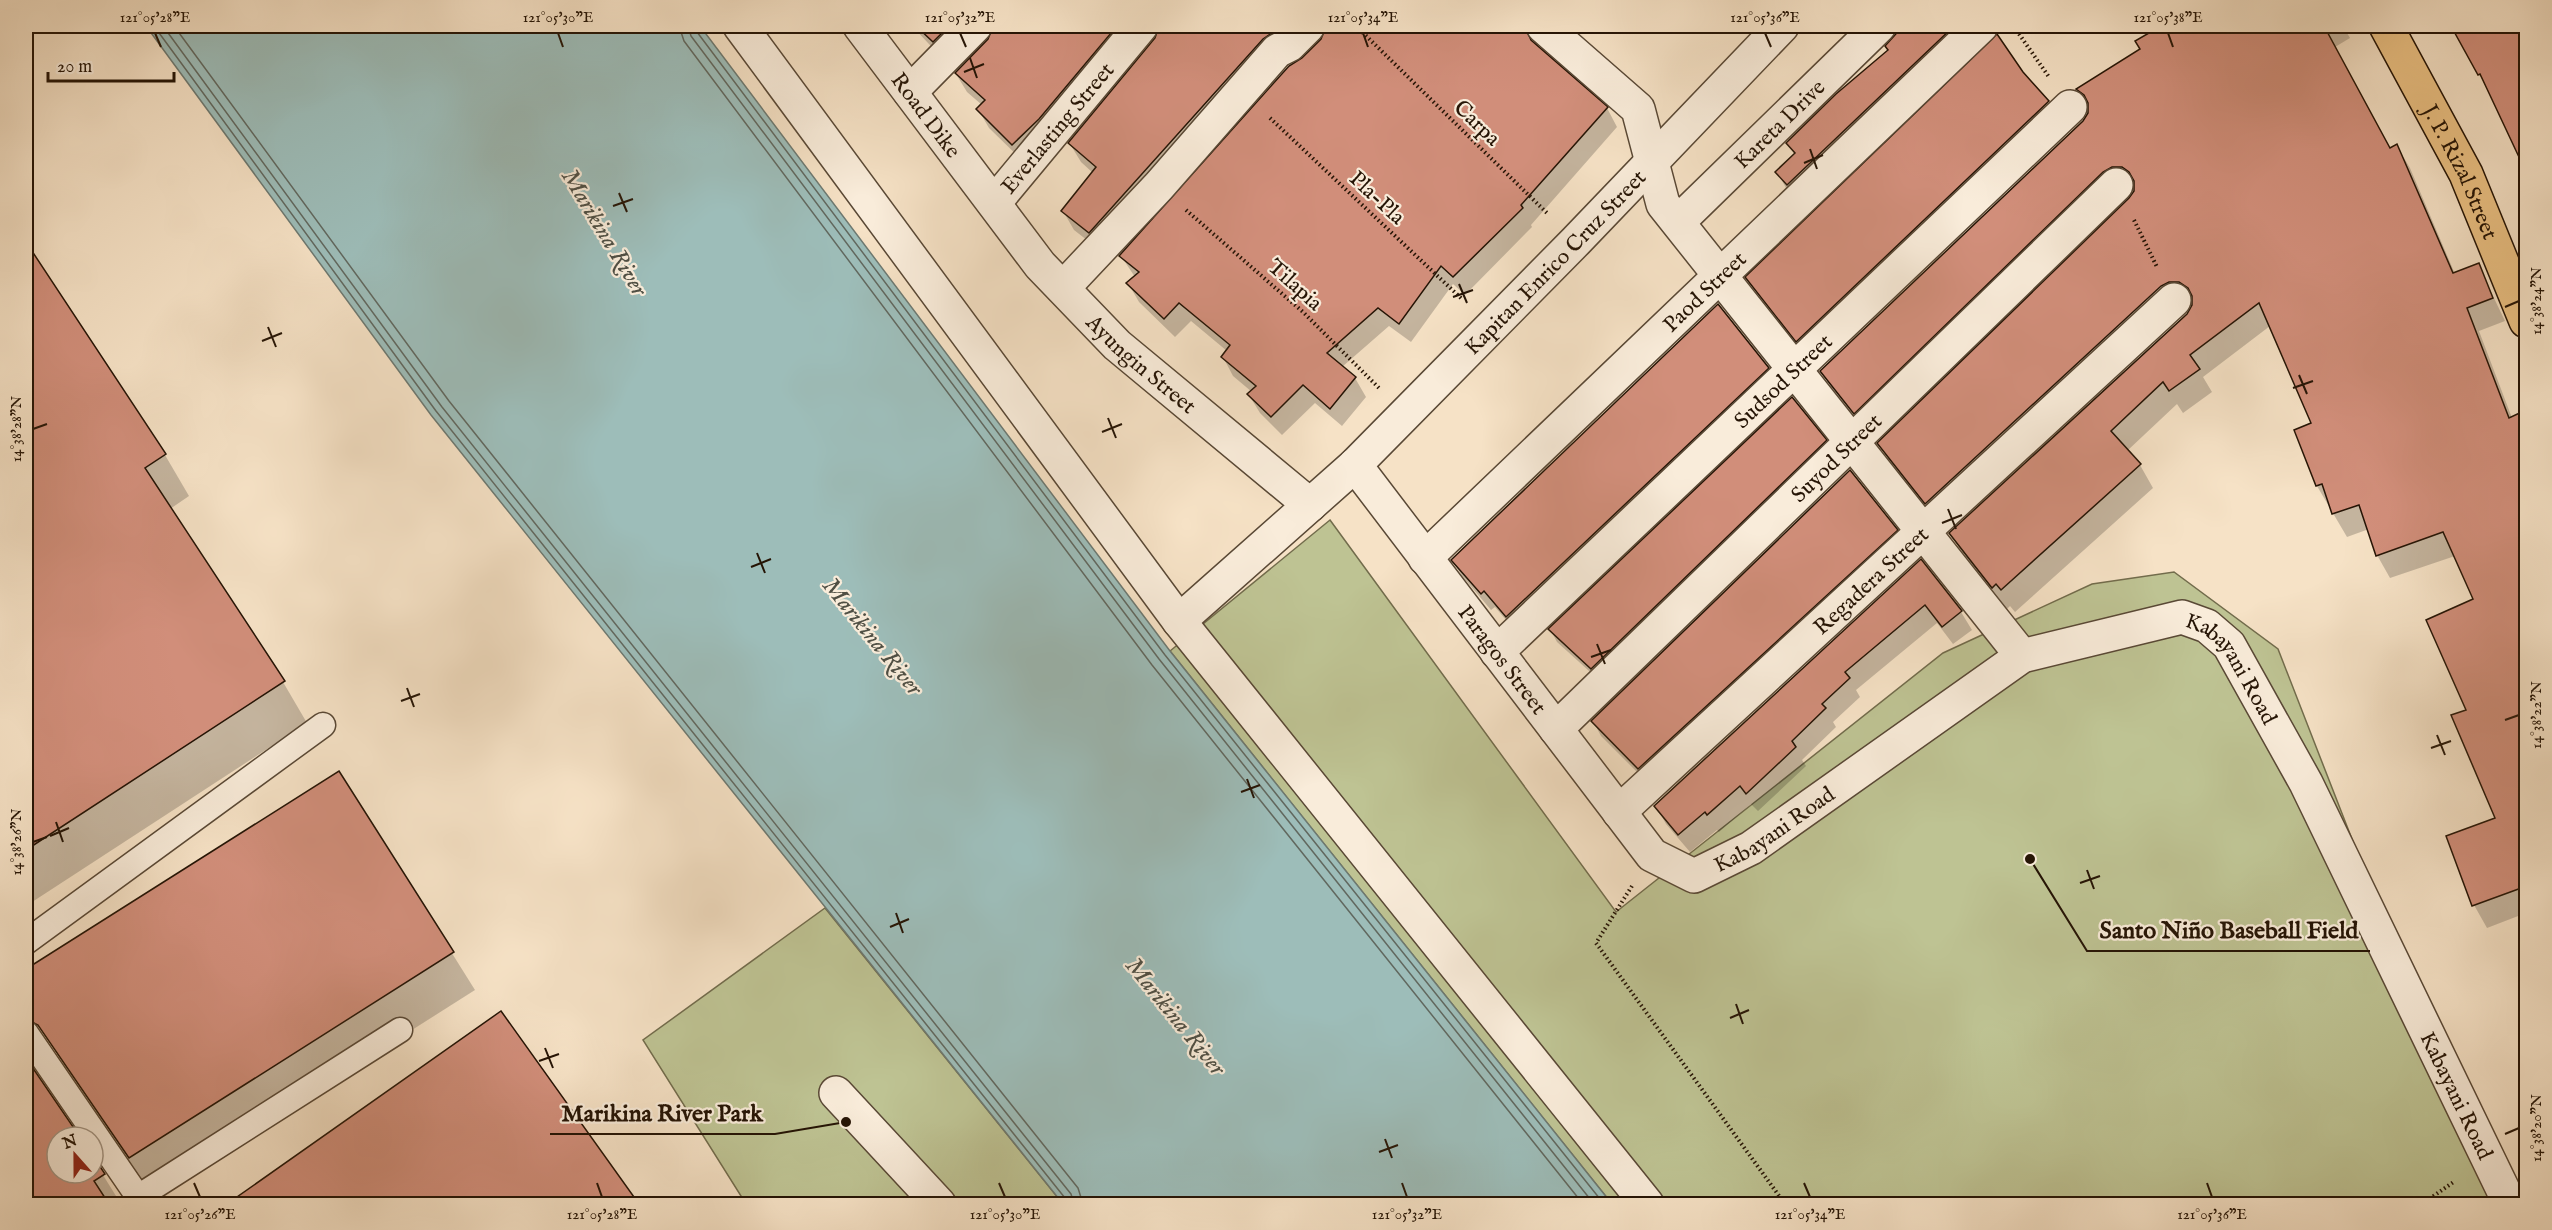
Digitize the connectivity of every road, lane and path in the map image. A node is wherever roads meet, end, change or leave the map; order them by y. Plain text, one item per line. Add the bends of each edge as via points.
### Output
1 (740, 26) edge
2 (860, 26) edge
3 (975, 26) edge
4 (1141, 26) edge
5 (1308, 26) edge
6 (1356, 26) edge
7 (1543, 26) edge
8 (1782, 26) edge
9 (1879, 26) edge
10 (1981, 26) edge
11 (2386, 26) edge
12 (1241, 91) junction
13 (910, 92) junction
14 (2070, 107) dead end
15 (1652, 160) junction
16 (2116, 185) dead end
17 (1159, 186) junction
18 (994, 203) junction
19 (1678, 222) junction
20 (1576, 241) junction
21 (1722, 274) junction
22 (1063, 288) junction
23 (2174, 300) dead end
24 (2526, 321) edge
25 (1492, 327) junction
26 (1795, 369) junction
27 (1405, 414) junction
28 (1852, 442) junction
29 (1355, 465) junction
30 (1316, 499) junction
31 (1923, 532) junction
32 (1425, 558) junction
33 (1179, 621) junction
34 (1497, 652) junction
35 (2022, 656) junction
36 (323, 725) dead end
37 (1556, 729) junction
38 (1619, 812) junction
39 (1652, 855) junction
40 (26, 942) edge
41 (400, 1030) dead end
42 (26, 1033) edge
43 (836, 1094) dead end
44 (140, 1201) edge
45 (939, 1204) edge
46 (1647, 1204) edge
47 (1785, 1204) edge
48 (2510, 1204) edge

1 - 33 street
2 - 13 street, Road Dike
3 - 13 street
4 - 18 street, Everlasting Street
5 - 12 street via 1277,51
6 - 20 path, Carpa
7 - 15 street via 1638,109
8 - 15 street, Kapitan Enrico Cruz Street
9 - 19 street, Kareta Drive
10 - 21 street, Paod Street
11 - 24 main road, J. P. Rizal Street via 2466,174
12 - 17 street
12 - 25 path, Pla-Pla
13 - 18 street, Road Dike
14 - 26 street, Sudsod Street
15 - 19 street via 1664,204
15 - 20 street, Kapitan Enrico Cruz Street
16 - 28 street, Suyod Street
17 - 22 street
17 - 27 path, Tilapia via 1304,312
18 - 22 street, Ayungin Street via 1040,265
19 - 21 street
20 - 25 street, Kapitan Enrico Cruz Street
21 - 26 street
21 - 32 street, Paod Street
22 - 30 street, Ayungin Street via 1117,345
23 - 31 street, Regadera Street
25 - 27 street, Kapitan Enrico Cruz Street
26 - 28 street
26 - 34 street, Sudsod Street
27 - 29 street, Kapitan Enrico Cruz Street
28 - 31 street
28 - 37 street, Suyod Street
29 - 30 street, Kapitan Enrico Cruz Street
29 - 32 street, Paragos Street
30 - 33 street, Kapitan Enrico Cruz Street
31 - 35 street
31 - 38 street, Regadera Street
32 - 34 street, Paragos Street
33 - 46 street
34 - 37 street, Paragos Street
35 - 39 street, Kabayani Road via 1751,848 1694,876
35 - 48 street, Kabayani Road via 2182,617 2207,626 2229,645 2306,783
36 - 40 lane
37 - 38 street, Paragos Street
38 - 39 street, Paragos Street
39 - 47 path via 1596,943
41 - 44 lane
42 - 44 lane
43 - 45 street

